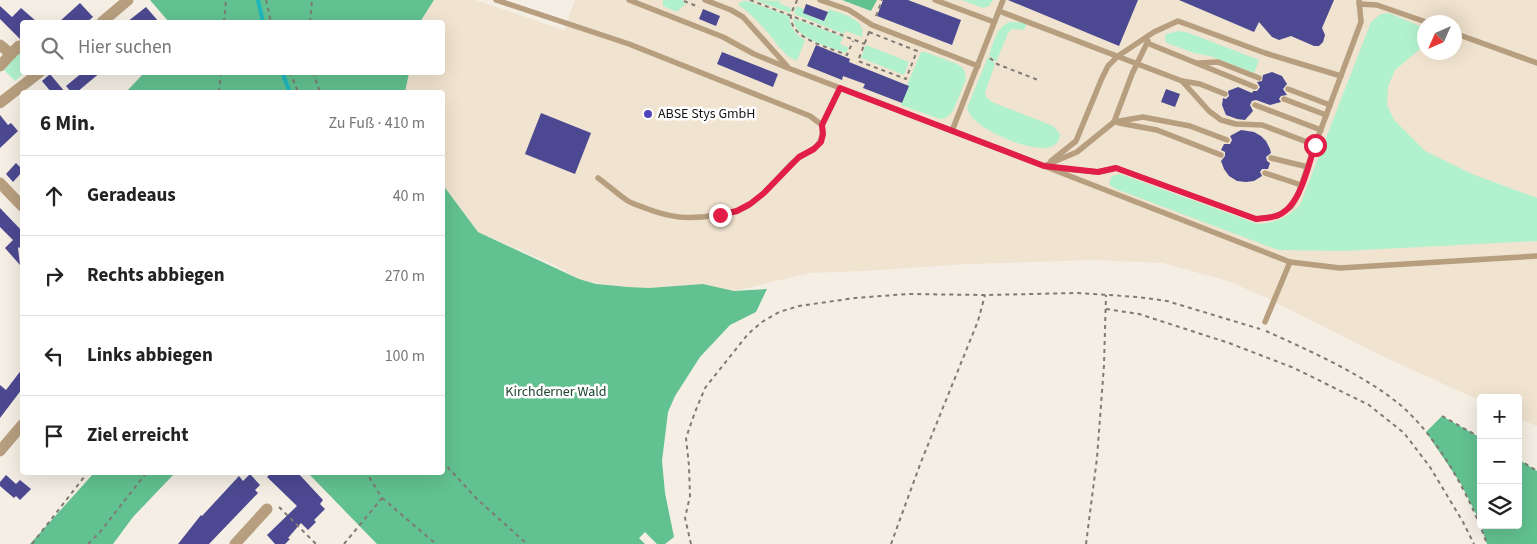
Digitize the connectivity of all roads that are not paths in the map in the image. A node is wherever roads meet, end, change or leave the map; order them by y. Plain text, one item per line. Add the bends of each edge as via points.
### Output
1 (128, 0) edge
2 (496, 0) edge
3 (630, 0) edge
4 (705, 0) edge
5 (820, 0) edge
6 (936, 0) edge
7 (1003, 0) edge
8 (1359, 2) edge
9 (999, 11) junction
10 (1417, 19) edge
11 (104, 20) edge
12 (994, 22) junction
13 (1154, 32) junction
14 (1462, 36) edge
15 (1147, 43) junction
16 (0, 44) edge
17 (20, 47) edge
18 (11, 54) junction
19 (1118, 56) junction
20 (1136, 63) junction
21 (1196, 63) junction
22 (1537, 63) edge
23 (0, 66) edge
24 (978, 66) junction
25 (788, 68) junction
26 (36, 75) edge
27 (1341, 76) junction
28 (1259, 78) dead end
29 (1182, 82) junction
30 (1256, 87) dead end
31 (840, 88) junction
32 (1288, 89) dead end
33 (1225, 94) dead end
34 (1284, 99) dead end
35 (0, 103) edge
36 (1255, 105) dead end
37 (1330, 105) junction
38 (1326, 115) junction
39 (1114, 122) junction
40 (822, 125) junction
41 (1321, 130) junction
42 (952, 131) junction
43 (1227, 140) dead end
44 (1315, 145) junction
45 (1221, 155) dead end
46 (1271, 158) dead end
47 (1044, 166) junction
48 (1308, 167) junction
49 (1265, 173) dead end
50 (598, 178) dead end
51 (0, 183) edge
52 (1301, 185) junction
53 (20, 204) edge
54 (1537, 256) edge
55 (1290, 262) junction
56 (1265, 322) dead end
57 (20, 427) edge
58 (0, 451) edge
59 (268, 509) road end
60 (235, 544) edge

1 - 11 street
2 - 40 lane via 629,44 810,116
3 - 25 lane
4 - 25 lane via 743,17
5 - 24 lane via 849,10 872,25
6 - 12 lane
7 - 9 lane
8 - 10 lane
8 - 27 lane via 1361,22
9 - 12 lane
9 - 19 lane
12 - 24 lane
13 - 15 lane
13 - 19 lane
13 - 27 lane via 1178,21 1265,54
14 - 22 lane
15 - 20 lane
15 - 21 lane
16 - 18 street
17 - 18 street
18 - 23 street
19 - 20 lane
19 - 47 lane via 1102,78 1076,141
20 - 29 lane
20 - 39 lane
21 - 28 lane via 1218,62
21 - 30 lane
24 - 42 lane
25 - 31 lane
26 - 35 street
27 - 37 lane
29 - 33 lane via 1200,84
29 - 44 lane via 1222,120 1236,124 1262,124
31 - 40 lane
31 - 42 lane
32 - 37 lane
34 - 38 lane
36 - 41 lane
37 - 38 lane
38 - 41 lane
39 - 43 lane via 1143,117 1190,126
39 - 45 lane via 1157,130
39 - 47 lane via 1077,152
40 - 50 lane via 821,142 799,157 764,193 737,211 699,218 658,214 629,202
41 - 44 lane
42 - 47 lane
44 - 48 lane
46 - 48 lane
47 - 52 lane via 1098,172 1116,168 1256,219 1277,216 1291,207
47 - 55 lane
48 - 52 lane
49 - 52 lane
51 - 53 street
54 - 55 lane via 1340,268
55 - 56 lane
57 - 58 street
59 - 60 street

